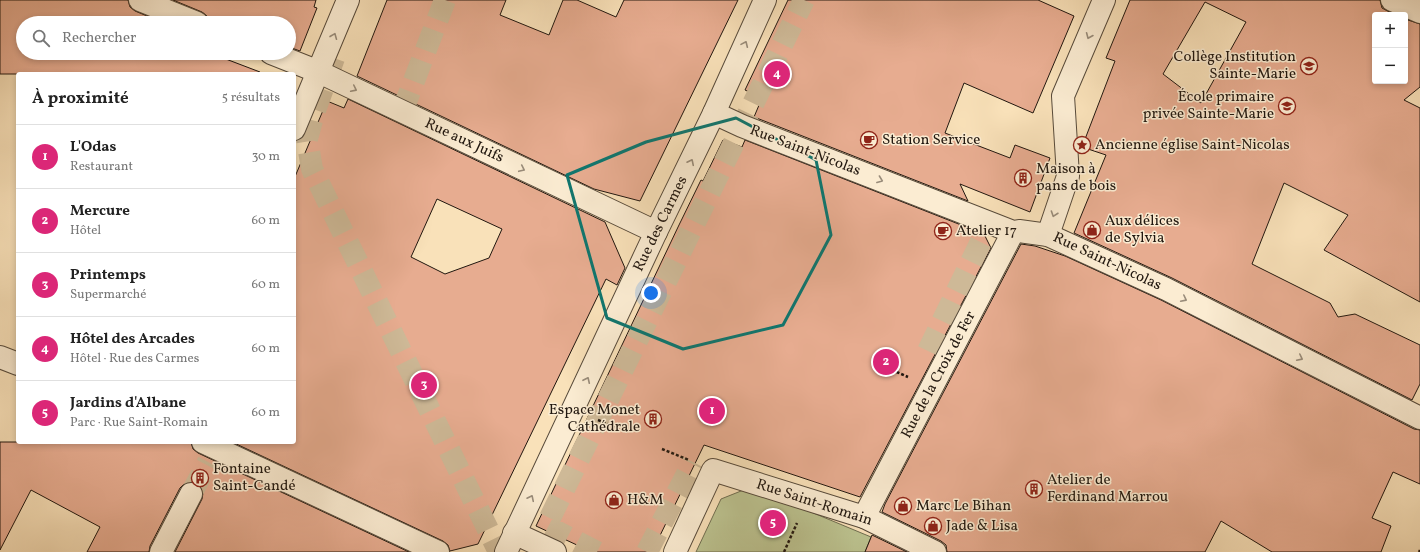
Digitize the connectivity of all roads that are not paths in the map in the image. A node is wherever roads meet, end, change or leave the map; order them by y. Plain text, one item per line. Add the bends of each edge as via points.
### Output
1 (140, 0) edge
2 (348, 0) edge
3 (765, 0) edge
4 (1104, 0) edge
5 (1392, 0) edge
6 (1420, 12) edge
7 (180, 16) edge
8 (289, 60) edge
9 (319, 72) junction
10 (714, 113) junction
11 (296, 124) edge
12 (656, 232) junction
13 (1013, 232) junction
14 (1048, 235) junction
15 (0, 356) edge
16 (16, 363) edge
17 (1418, 414) edge
18 (209, 451) edge
19 (191, 494) tunnel mouth
20 (864, 517) junction
21 (510, 542) edge
22 (161, 552) edge
23 (438, 552) edge
24 (555, 552) edge
25 (675, 552) edge
26 (935, 552) edge

1 - 7 street
9 -> 2 street
10 -> 3 street, Rue des Carmes
4 -> 14 street via 1063,96 1068,176
5 - 6 street
8 - 9 street, Rue aux Juifs
9 - 11 street
9 -> 12 street, Rue aux Juifs
12 -> 10 street, Rue des Carmes
10 -> 13 street, Rue Saint-Nicolas
21 -> 12 street, Rue des Carmes
13 - 14 street, Rue Saint-Nicolas
13 - 20 street, Rue de la Croix de Fer
14 -> 17 street, Rue Saint-Nicolas
15 - 16 street
18 - 23 street
19 - 22 street
20 - 25 street, Rue Saint-Romain via 713,470
20 - 26 street, Rue Saint-Romain
21 - 24 street

